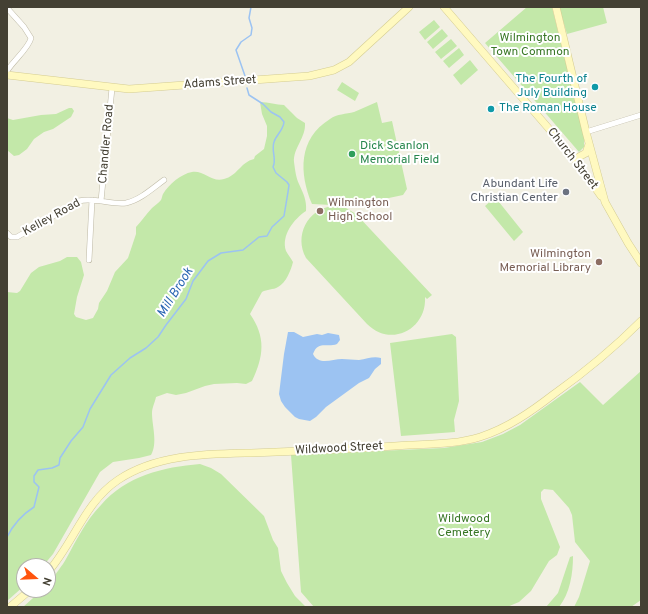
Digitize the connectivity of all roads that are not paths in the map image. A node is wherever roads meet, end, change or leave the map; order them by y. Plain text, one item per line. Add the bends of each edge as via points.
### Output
1 (409, 7) edge
2 (444, 7) edge
3 (556, 7) edge
4 (7, 8) edge
5 (7, 71) edge
6 (7, 75) edge
7 (112, 88) junction
8 (641, 115) edge
9 (586, 132) junction
10 (589, 142) junction
11 (575, 159) junction
12 (164, 180) dead end
13 (92, 200) junction
14 (101, 201) junction
15 (605, 202) junction
16 (7, 233) edge
17 (89, 260) dead end
18 (641, 263) edge
19 (641, 321) edge
20 (56, 561) edge
21 (20, 598) edge
22 (11, 606) edge

1 - 7 street, Adams Street via 357,56 334,70 309,76 142,89
2 - 11 street, Church Street
3 - 9 street
4 - 5 street via 30,38 27,47
6 - 7 street, Adams Street
7 - 14 street, Chandler Road
8 - 9 street
9 - 10 street
10 - 11 street via 586,153
10 - 15 street
11 - 15 street, Church Street
12 - 14 street, Kelley Road via 144,195 129,202
13 - 14 street, Kelley Road
13 - 16 street, Kelley Road via 77,201 17,237 11,237
13 - 17 street
15 - 18 street
19 - 20 street, Wildwood Street via 603,356 549,398 499,430 479,437 444,443 200,456 163,461 140,468 118,480 97,499
21 - 22 street

